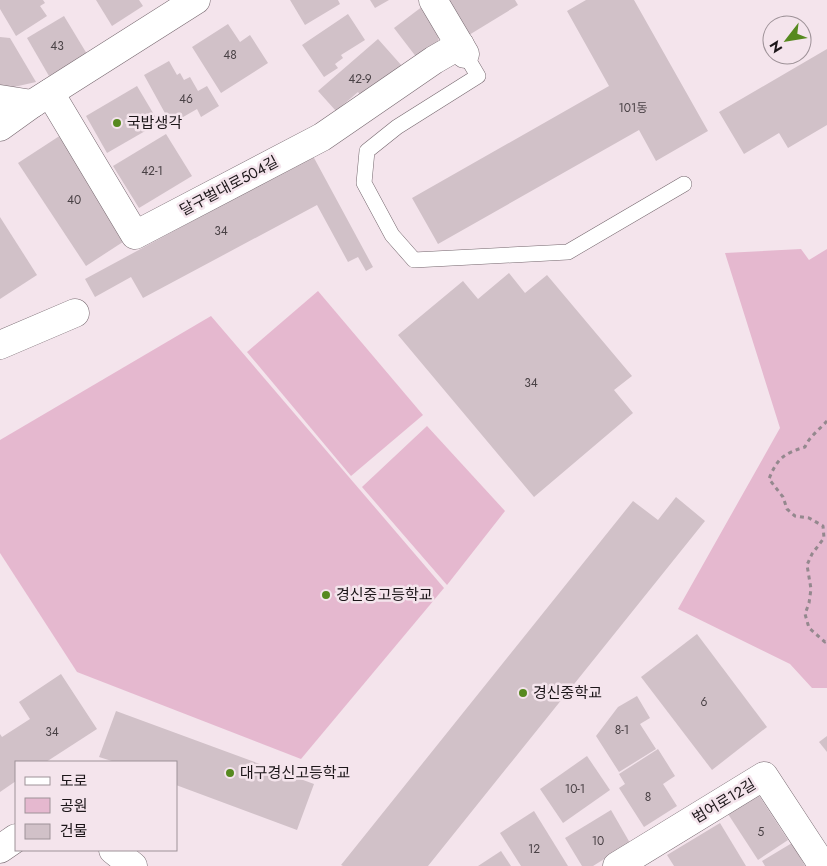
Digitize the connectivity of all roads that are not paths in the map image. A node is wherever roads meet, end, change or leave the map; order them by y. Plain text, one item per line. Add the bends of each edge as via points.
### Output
1 (196, 0) edge
2 (433, 0) edge
3 (462, 49) junction
4 (0, 98) edge
5 (41, 99) junction
6 (0, 127) edge
7 (684, 184) dead end
8 (75, 313) dead end
9 (0, 345) edge
10 (15, 839) edge
11 (0, 849) edge
12 (114, 851) edge
13 (133, 866) edge
14 (617, 866) edge
15 (823, 866) edge

1 - 5 street
2 - 3 street
3 - 5 street, 달구벌대로504길 via 434,60 322,137 135,235
3 - 7 lane via 478,76 397,127 367,151 364,183 392,235 414,260 568,252
4 - 5 street
5 - 6 street
8 - 9 street
10 - 11 street
12 - 13 street
14 - 15 street, 범어로12길 via 764,776

